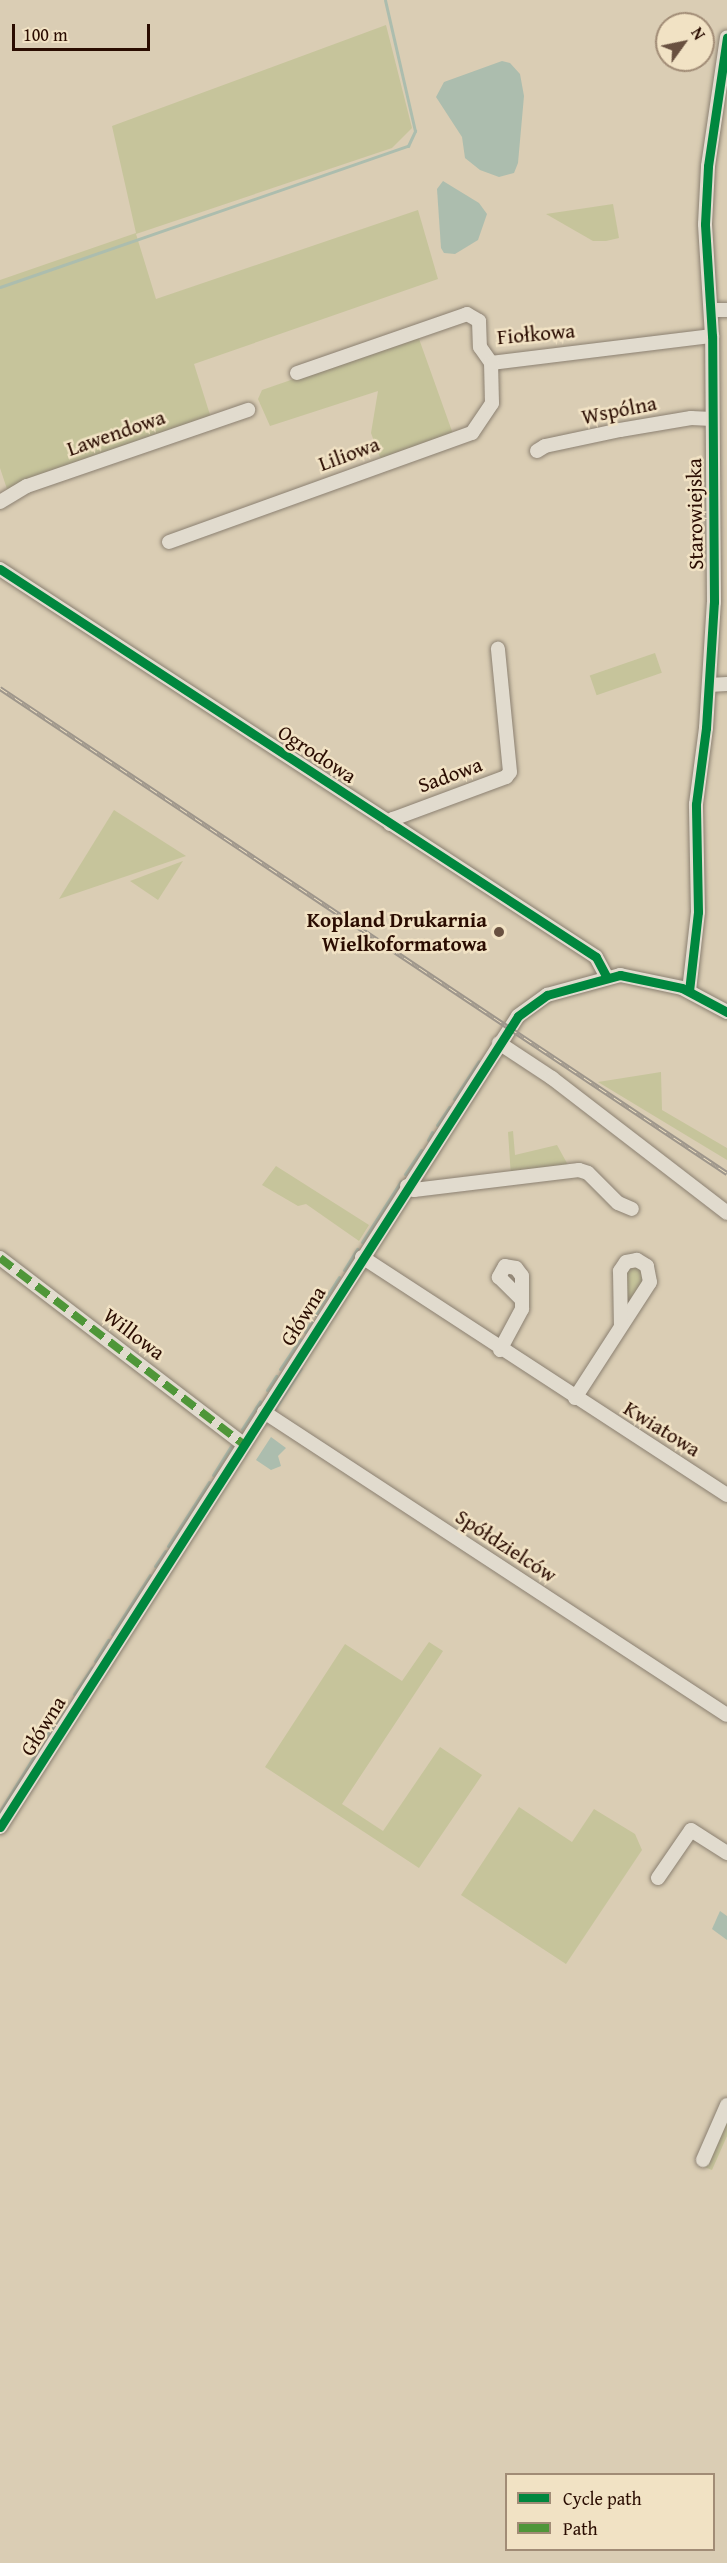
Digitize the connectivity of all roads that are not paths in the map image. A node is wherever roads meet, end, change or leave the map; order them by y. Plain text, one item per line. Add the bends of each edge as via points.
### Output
1 (727, 41) edge
2 (711, 310) junction
3 (727, 310) edge
4 (712, 336) junction
5 (491, 363) junction
6 (297, 373) dead end
7 (248, 410) dead end
8 (712, 419) junction
9 (537, 452) dead end
10 (0, 502) edge
11 (169, 542) dead end
12 (720, 568) edge
13 (0, 569) edge
14 (498, 649) dead end
15 (727, 684) edge
16 (709, 685) junction
17 (390, 824) junction
18 (606, 976) junction
19 (689, 991) junction
20 (727, 1012) edge
21 (499, 1043) junction
22 (407, 1186) junction
23 (632, 1209) dead end
24 (727, 1214) edge
25 (362, 1257) junction
26 (0, 1258) edge
27 (521, 1299) dead end
28 (621, 1326) dead end
29 (500, 1350) junction
30 (575, 1398) junction
31 (264, 1412) junction
32 (243, 1444) junction
33 (727, 1495) edge
34 (727, 1715) edge
35 (0, 1827) edge
36 (727, 1853) edge
37 (658, 1878) dead end
38 (726, 2109) edge
39 (703, 2160) dead end

1 - 2 street, Starowiejska via 708,166 705,224
2 - 3 street
2 - 4 street, Starowiejska
4 - 5 street, Fiołkowa
4 - 8 street, Starowiejska
5 - 6 street, Fiołkowa via 480,347 479,321 467,314
5 - 11 street, Liliowa via 492,403 472,433
7 - 10 street, Lawendowa via 27,486
8 - 9 street, Wspólna via 691,418 620,430 545,446
8 - 12 street, Starowiejska
12 - 16 street, Starowiejska
13 - 17 street, Ogrodowa
14 - 17 street, Sadowa via 510,772 506,777 393,819
15 - 16 street
16 - 19 street, Starowiejska via 696,804 698,912
17 - 18 street, Ogrodowa via 596,957
18 - 19 street, Główna via 631,976
18 - 21 street, Główna via 539,999 518,1016
19 - 20 street, Główna
21 - 22 street, Główna
21 - 24 street via 552,1078
22 - 23 street via 414,1190 579,1170 588,1173 618,1203
22 - 25 street, Główna
25 - 29 street, Kwiatowa
25 - 31 street, Główna
26 - 32 street, Willowa
27 - 29 street via 518,1320
28 - 30 street
29 - 30 street, Kwiatowa
30 - 33 street, Kwiatowa
31 - 32 street, Główna
31 - 34 street, Spółdzielców
32 - 35 street, Główna
36 - 37 street via 691,1830
38 - 39 street

